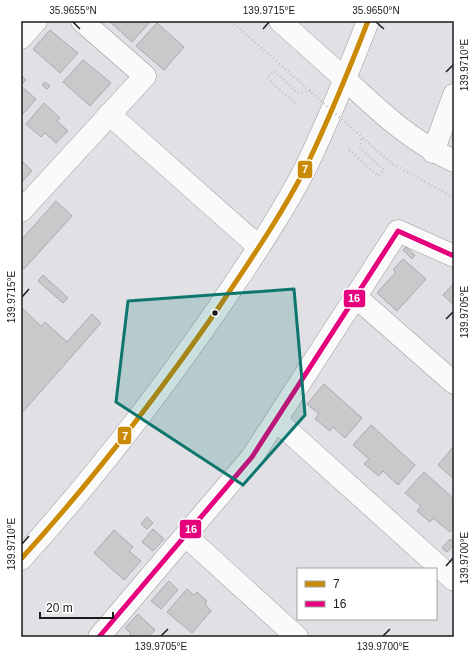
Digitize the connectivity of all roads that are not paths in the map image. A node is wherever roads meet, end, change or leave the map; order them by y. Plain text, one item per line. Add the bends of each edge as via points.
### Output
1 (36, 21) edge
2 (82, 21) edge
3 (280, 21) edge
4 (368, 21) edge
5 (21, 38) edge
6 (346, 80) junction
7 (454, 95) edge
8 (109, 114) junction
9 (433, 152) junction
10 (454, 161) edge
11 (21, 211) edge
12 (259, 247) junction
13 (454, 256) edge
14 (356, 296) junction
15 (454, 383) edge
16 (277, 421) junction
17 (186, 536) junction
18 (21, 559) edge
19 (454, 580) edge
20 (99, 637) edge
21 (297, 637) edge

1 - 5 street
2 - 8 street via 144,76
3 - 6 street
4 - 6 street
6 - 9 street via 384,116
6 - 12 street via 305,168
7 - 9 street
8 - 11 street
8 - 12 street
9 - 10 street
12 - 18 street via 180,364 53,524
13 - 14 street via 398,232
14 - 15 street
14 - 16 street
16 - 17 street via 252,457
16 - 19 street
17 - 20 street
17 - 21 street

